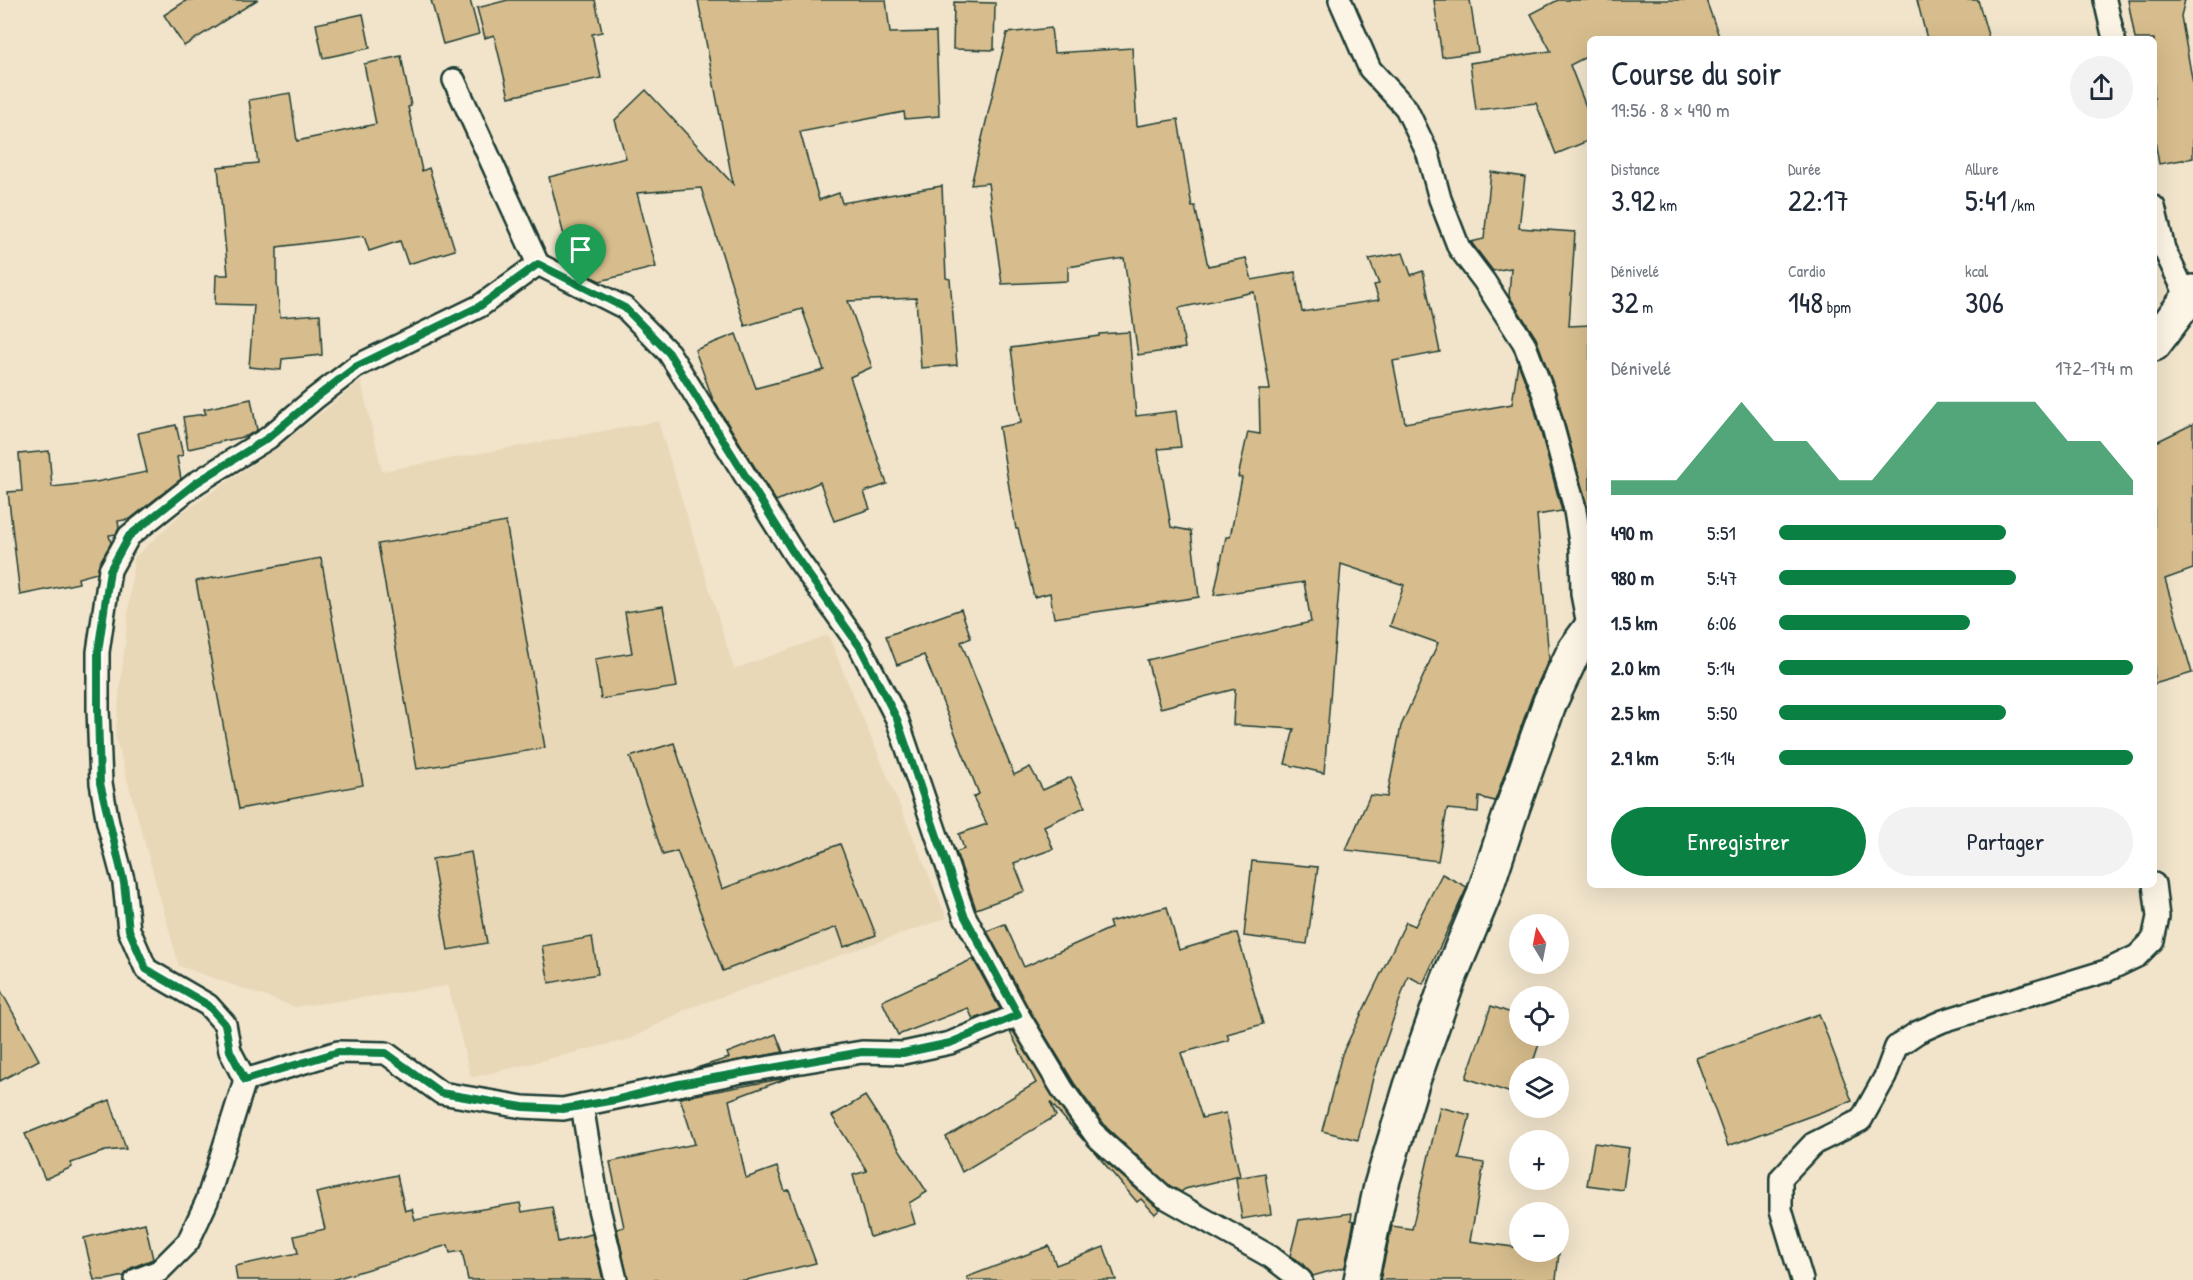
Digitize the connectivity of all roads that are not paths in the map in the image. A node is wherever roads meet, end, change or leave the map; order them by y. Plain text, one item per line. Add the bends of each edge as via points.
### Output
1 (1340, 0) edge
2 (2105, 0) edge
3 (2113, 36) edge
4 (454, 80) dead end
5 (2157, 220) edge
6 (538, 264) junction
7 (2191, 296) edge
8 (2157, 340) edge
9 (1587, 620) edge
10 (1587, 633) edge
11 (2154, 888) edge
12 (1018, 1015) junction
13 (245, 1080) junction
14 (582, 1105) junction
15 (136, 1280) edge
16 (616, 1280) edge
17 (1300, 1280) edge
18 (1361, 1280) edge
19 (1802, 1280) edge

1 - 9 lane via 1370,69 1406,108 1428,154 1459,248 1524,343 1544,395 1574,505
2 - 3 lane
4 - 6 lane
5 - 7 lane via 2164,249
6 - 12 lane via 625,308 669,353 794,554 860,647 897,719 964,915
6 - 13 lane via 480,306 357,366 268,438 196,483 129,536 110,570 98,652 100,783 124,883 129,930 146,969 208,1005 225,1024 230,1051
7 - 8 street
10 - 18 street via 1550,702 1484,897 1448,981 1411,1086 1381,1186
11 - 19 lane via 2158,917 2153,940 2137,956 2106,971 1943,1021 1896,1047 1885,1077 1861,1120 1812,1144 1781,1178 1781,1210
12 - 14 lane via 950,1043 903,1053 862,1052
12 - 17 lane via 1097,1137 1163,1196 1271,1257
13 - 14 lane via 338,1052 386,1053 441,1093 523,1107 563,1109
13 - 15 lane via 207,1201 188,1242 159,1271
14 - 16 lane via 599,1209

